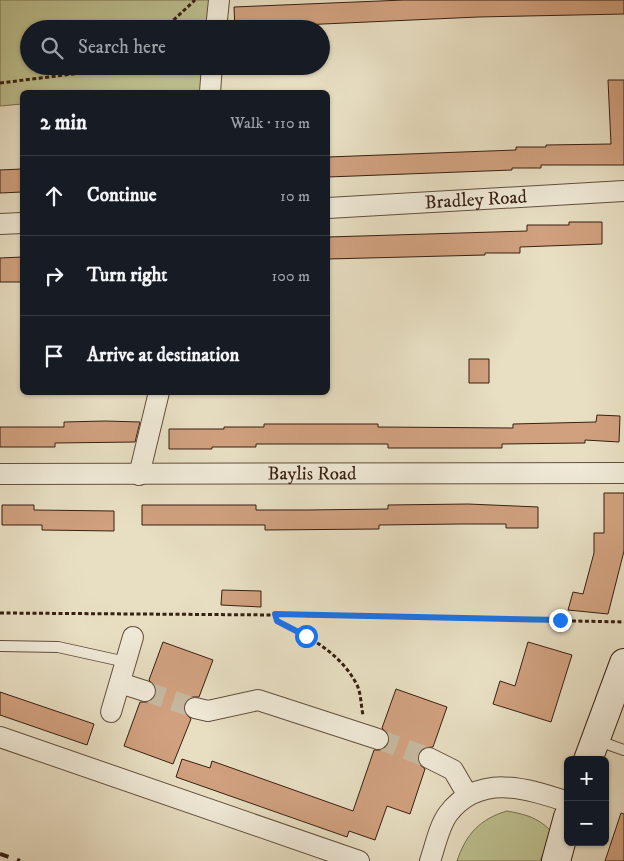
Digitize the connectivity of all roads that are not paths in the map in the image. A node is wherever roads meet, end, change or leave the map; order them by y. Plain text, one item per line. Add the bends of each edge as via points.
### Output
1 (219, 0) edge
2 (217, 20) edge
3 (211, 75) edge
4 (210, 90) edge
5 (624, 191) edge
6 (330, 208) edge
7 (20, 223) edge
8 (0, 224) edge
9 (158, 395) edge
10 (624, 473) edge
11 (0, 474) edge
12 (140, 474) junction
13 (133, 636) dead end
14 (0, 646) edge
15 (126, 662) junction
16 (624, 663) edge
17 (120, 683) junction
18 (145, 691) tunnel mouth
19 (194, 708) tunnel mouth
20 (112, 712) dead end
21 (0, 737) edge
22 (370, 737) tunnel mouth
23 (592, 750) edge
24 (624, 750) edge
25 (429, 758) tunnel mouth
26 (467, 794) junction
27 (564, 801) edge
28 (564, 832) edge
29 (358, 861) edge
30 (430, 861) edge
31 (556, 861) edge

1 - 2 street
3 - 4 street
5 - 6 street, Bradley Road
7 - 8 street
9 - 12 street
10 - 12 street, Baylis Road
11 - 12 street, Baylis Road
13 - 15 street
14 - 15 lane via 58,647
15 - 17 street
16 - 23 street
17 - 18 street
17 - 20 street
19 - 22 street via 208,711 258,700
21 - 29 street
23 - 24 lane
25 - 26 street via 453,770
26 - 27 street via 506,786
26 - 30 street via 446,815
28 - 31 street

